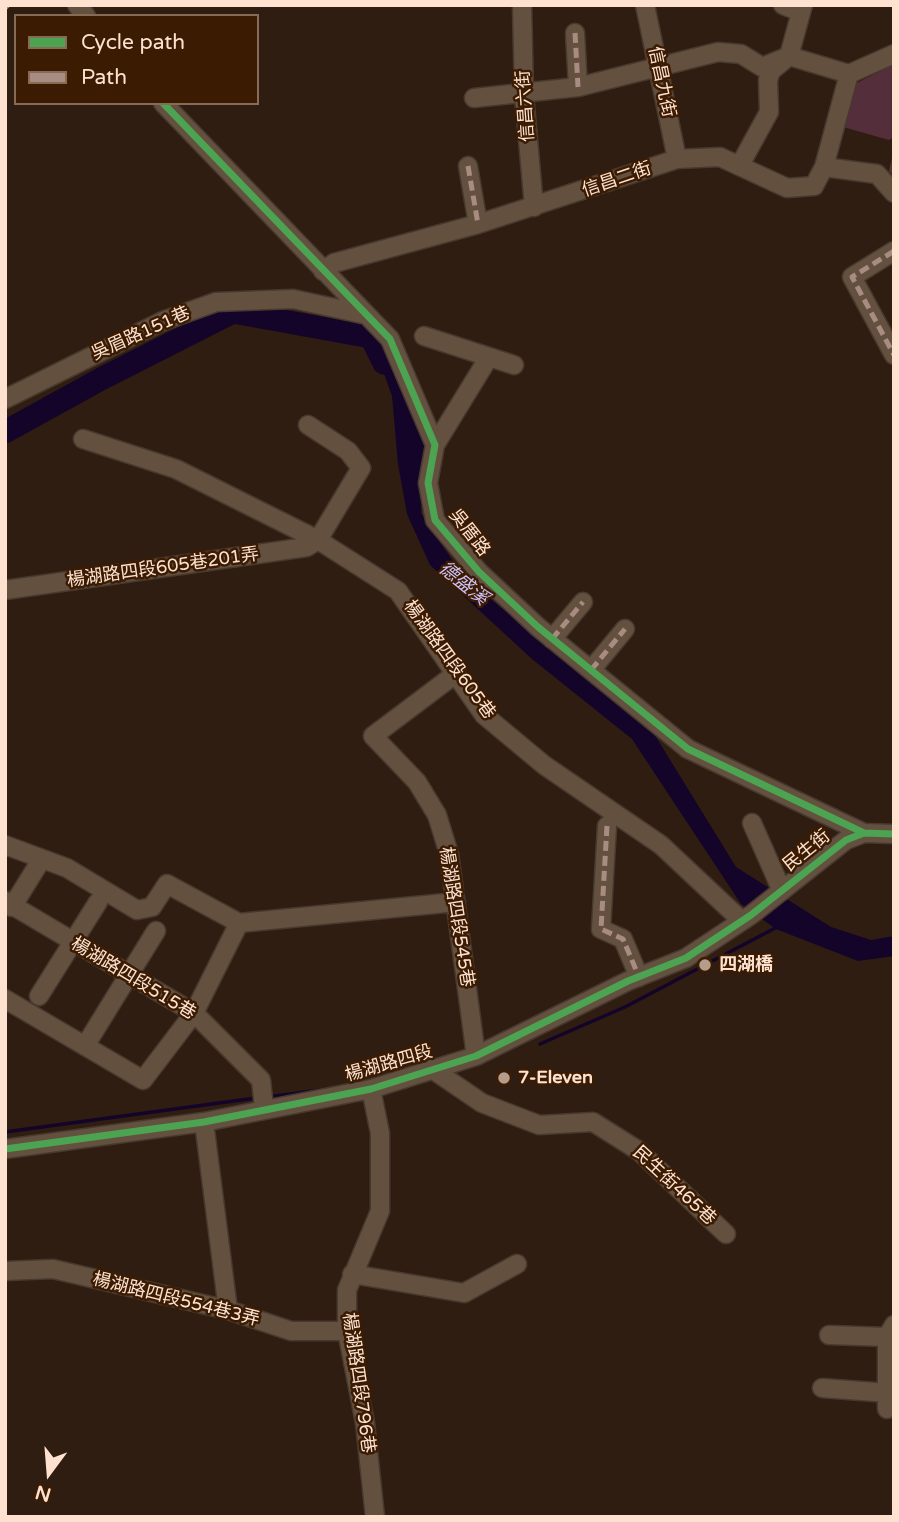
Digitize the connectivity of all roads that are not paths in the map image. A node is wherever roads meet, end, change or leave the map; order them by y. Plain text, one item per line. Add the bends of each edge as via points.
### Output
1 (522, 5) edge
2 (645, 5) edge
3 (783, 5) edge
4 (802, 9) edge
5 (575, 33) dead end
6 (894, 54) edge
7 (789, 56) junction
8 (659, 68) junction
9 (849, 74) junction
10 (578, 87) junction
11 (524, 95) junction
12 (474, 98) dead end
13 (165, 105) edge
14 (677, 159) junction
15 (740, 165) junction
16 (468, 166) dead end
17 (824, 167) junction
18 (894, 193) edge
19 (534, 207) junction
20 (478, 224) junction
21 (894, 251) edge
22 (323, 271) junction
23 (367, 315) junction
24 (424, 336) dead end
25 (894, 355) edge
26 (489, 357) junction
27 (514, 365) dead end
28 (5, 399) edge
29 (308, 425) dead end
30 (83, 439) dead end
31 (435, 445) junction
32 (318, 540) junction
33 (5, 590) edge
34 (583, 602) dead end
35 (625, 629) dead end
36 (552, 639) junction
37 (591, 670) junction
38 (454, 675) junction
39 (752, 823) dead end
40 (607, 826) dead end
41 (864, 833) junction
42 (894, 834) edge
43 (5, 845) edge
44 (38, 865) dead end
45 (782, 891) junction
46 (98, 902) dead end
47 (456, 902) junction
48 (9, 904) edge
49 (746, 918) junction
50 (239, 923) junction
51 (156, 931) dead end
52 (72, 942) junction
53 (128, 975) junction
54 (639, 977) junction
55 (39, 996) dead end
56 (5, 999) edge
57 (194, 1013) junction
58 (85, 1046) junction
59 (476, 1056) junction
60 (432, 1069) junction
61 (371, 1089) junction
62 (264, 1108) junction
63 (204, 1122) junction
64 (5, 1149) edge
65 (726, 1234) dead end
66 (517, 1264) dead end
67 (5, 1270) edge
68 (352, 1274) junction
69 (228, 1310) junction
70 (347, 1331) junction
71 (890, 1331) edge
72 (829, 1335) dead end
73 (822, 1388) dead end
74 (375, 1517) edge

1 - 11 street, 信昌六街
2 - 8 street, 信昌九街
3 - 4 street
4 - 7 street
5 - 10 street
6 - 9 street
7 - 8 street via 762,66 741,54 718,52
7 - 9 street
7 - 15 street via 771,71 769,112
8 - 10 street
8 - 14 street, 信昌九街
9 - 17 street
10 - 11 street
11 - 12 street
11 - 19 street, 信昌六街
13 - 22 street
14 - 15 street, 信昌二街 via 720,157
14 - 19 street, 信昌二街
15 - 17 street, 信昌二街 via 787,188 814,187
16 - 20 street
17 - 18 street via 877,173
19 - 20 street, 信昌二街
20 - 22 street, 信昌二街 via 334,263
21 - 25 street via 852,277
22 - 23 street
23 - 28 street, 吳眉路151巷 via 293,299 216,302 163,321
23 - 31 street via 390,339
24 - 26 street
26 - 27 street
26 - 31 street
29 - 32 street via 348,451 361,468
30 - 32 street, 楊湖路四段605巷 via 176,469
31 - 36 street, 吳厝路 via 428,483 435,520 479,572
32 - 33 street, 楊湖路四段605巷201弄 via 307,547
32 - 38 street, 楊湖路四段605巷 via 398,591
34 - 36 street
35 - 37 street
36 - 37 street, 吳厝路
37 - 41 street, 吳厝路 via 688,749
38 - 47 street, 楊湖路四段545巷 via 373,736 417,782 437,815
38 - 49 street, 楊湖路四段605巷 via 484,715 544,765 661,845
39 - 45 street
40 - 54 street via 601,929 623,939
41 - 42 street
41 - 45 street, 民生街 via 846,840
43 - 50 street via 67,868 137,911 152,907 167,884
44 - 48 street
45 - 49 street
46 - 52 street
47 - 50 street
47 - 59 street, 楊湖路四段545巷
48 - 52 street, 楊湖路四段515巷
49 - 54 street, 楊湖路四段 via 687,958
50 - 57 street
51 - 53 street
52 - 53 street, 楊湖路四段515巷
52 - 55 street
53 - 57 street, 楊湖路四段515巷
53 - 58 street
54 - 59 street, 楊湖路四段
56 - 58 street
57 - 58 street via 143,1080
57 - 62 street, 楊湖路四段515巷 via 261,1080
59 - 60 street, 楊湖路四段
60 - 61 street, 楊湖路四段
60 - 65 street, 民生街465巷 via 482,1103 539,1125 593,1122 639,1150
61 - 62 street, 楊湖路四段
61 - 68 street, 楊湖路四段796巷 via 380,1133 380,1211
62 - 63 street, 楊湖路四段
63 - 64 street, 楊湖路四段
63 - 69 street
66 - 68 street via 464,1293
67 - 69 street, 楊湖路四段554巷3弄 via 53,1269
68 - 70 street, 楊湖路四段796巷 via 347,1290
69 - 70 street, 楊湖路四段554巷3弄 via 291,1331
70 - 74 street, 楊湖路四段796巷 via 365,1423
71 - 72 street
71 - 73 street via 888,1401

